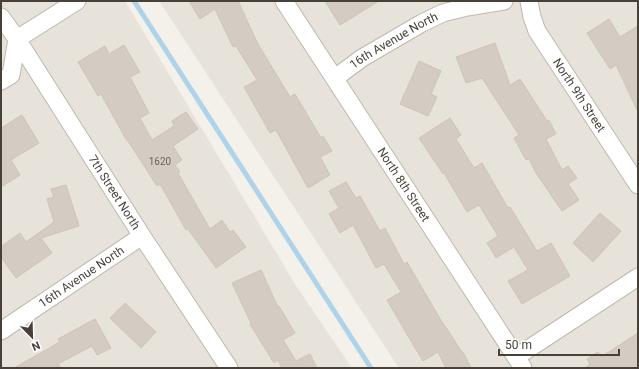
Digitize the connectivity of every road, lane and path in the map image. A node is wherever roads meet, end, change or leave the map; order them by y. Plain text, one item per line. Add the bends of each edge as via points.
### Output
1 (76, 1) edge
2 (284, 1) edge
3 (504, 1) edge
4 (529, 1) edge
5 (1, 17) edge
6 (1, 30) edge
7 (17, 39) junction
8 (335, 78) junction
9 (1, 81) edge
10 (638, 185) edge
11 (142, 236) junction
12 (638, 276) edge
13 (1, 331) edge
14 (519, 362) edge
15 (229, 368) edge

1 - 7 street
2 - 8 street, North 8th Street
3 - 8 street, 16th Avenue North via 467,6 443,13 362,58
4 - 10 street, North 9th Street via 538,31
5 - 7 street, 7th Street North
6 - 7 street
7 - 9 street via 11,75
7 - 11 street, 7th Street North
8 - 14 street, North 8th Street
11 - 13 street, 16th Avenue North
11 - 15 street, 7th Street North
12 - 14 street

